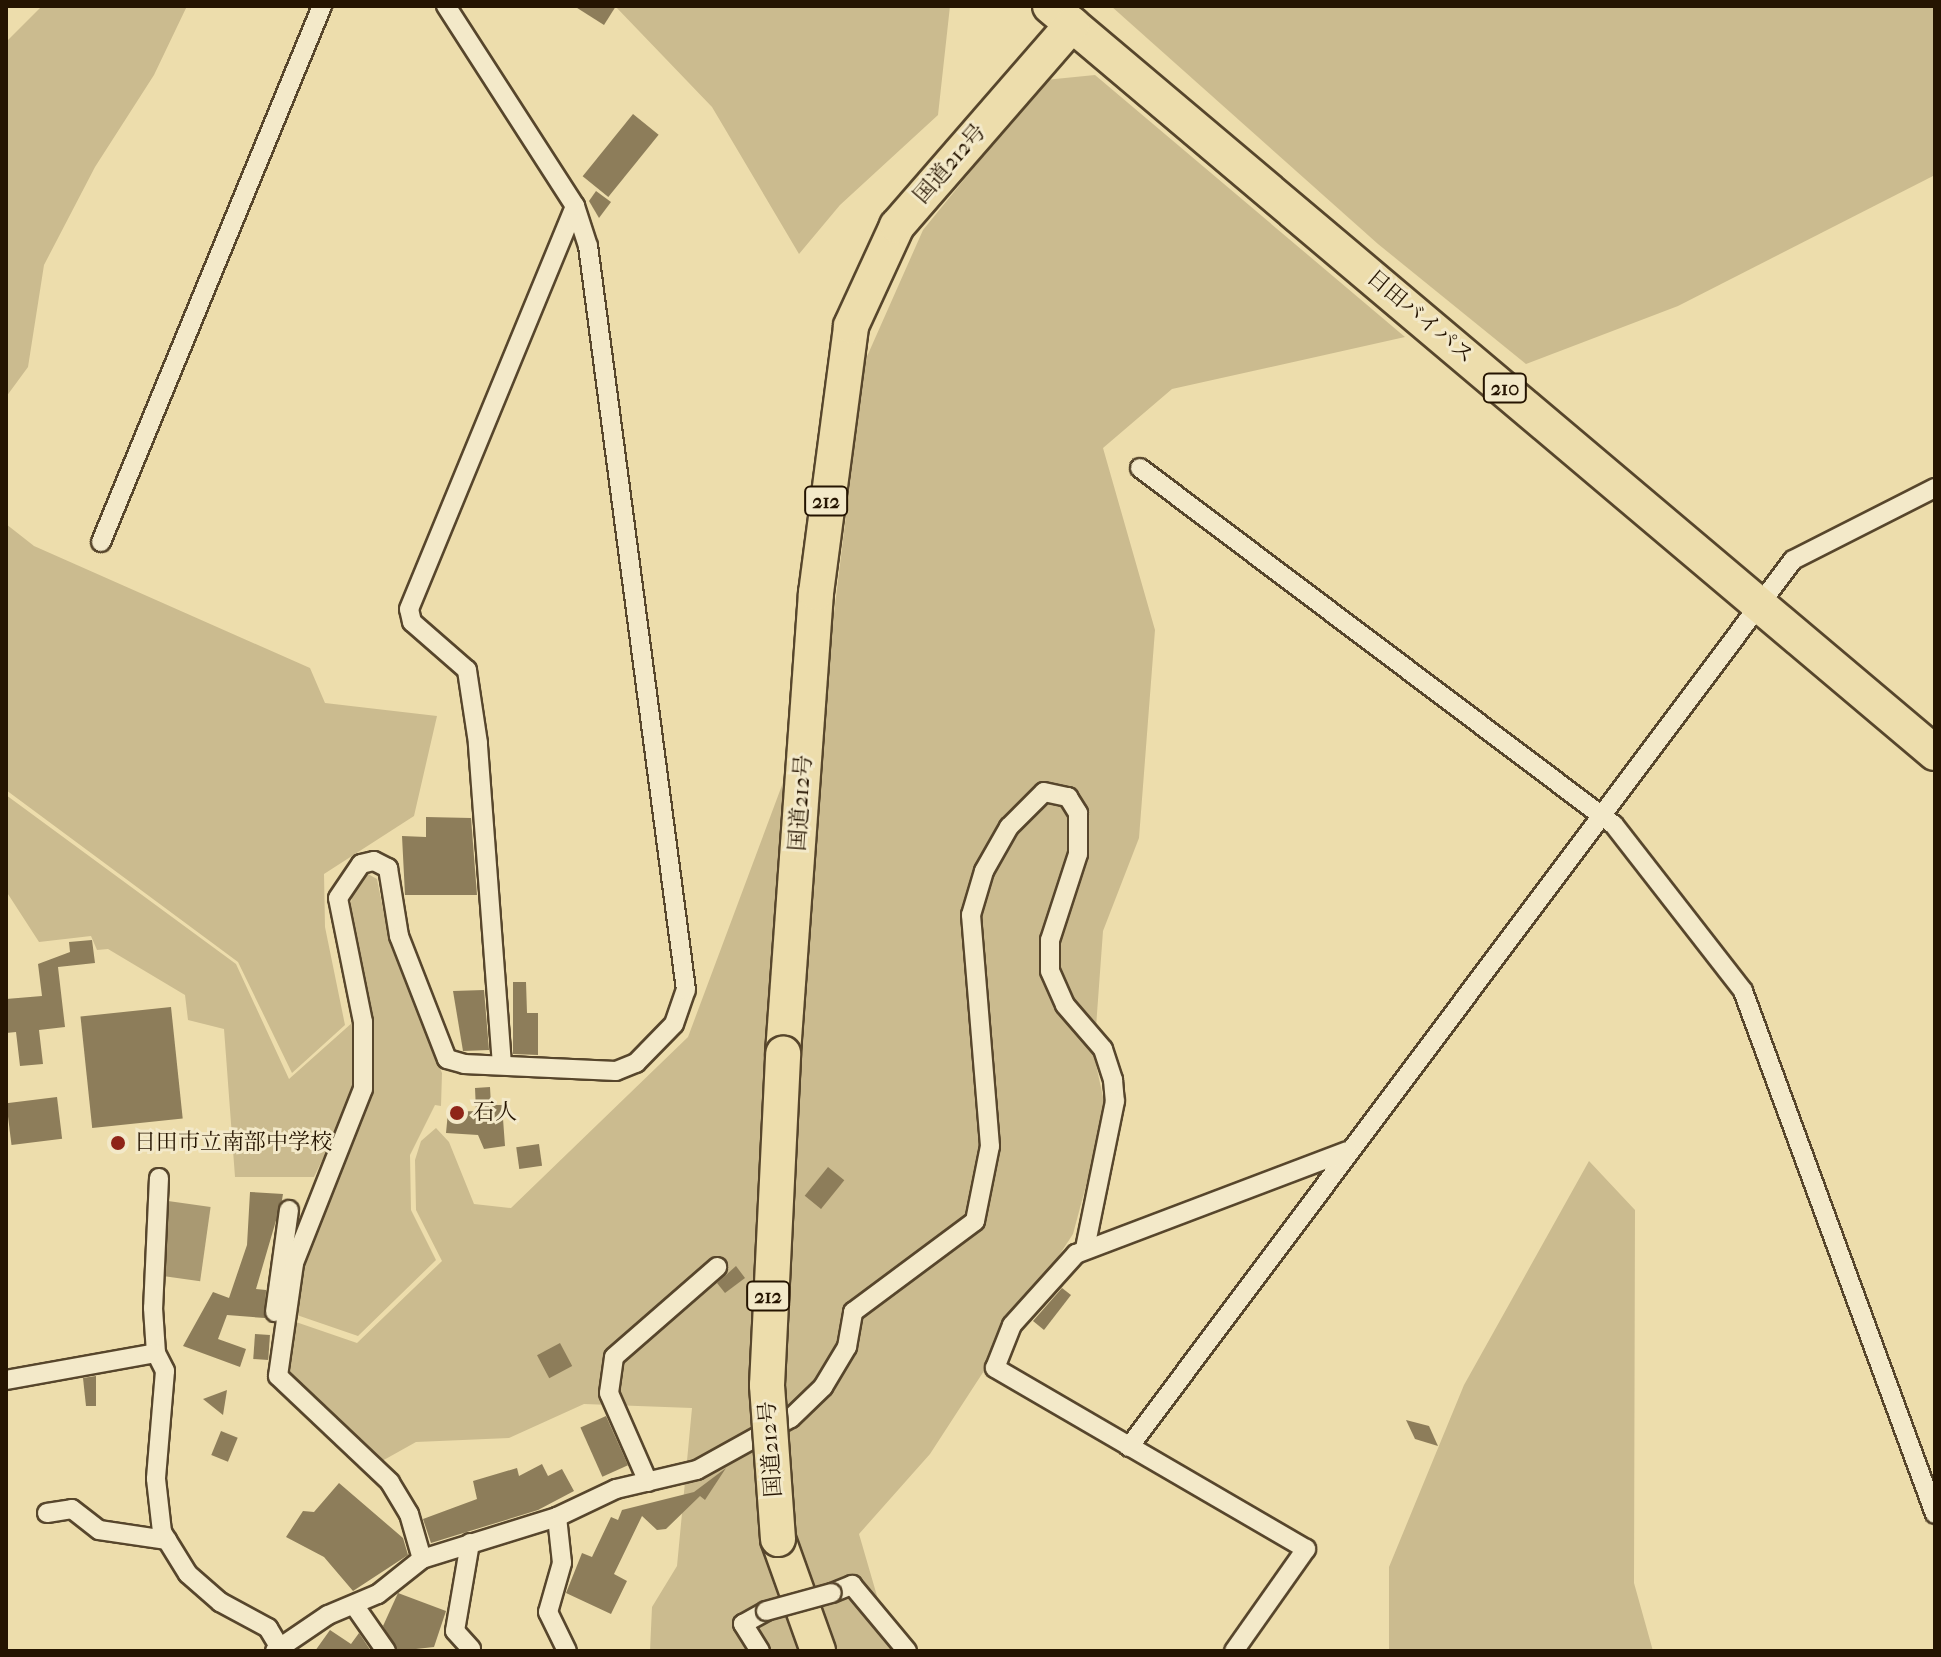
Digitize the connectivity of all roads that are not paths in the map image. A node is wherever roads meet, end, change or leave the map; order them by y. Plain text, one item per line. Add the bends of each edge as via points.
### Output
1 (322, 6) edge
2 (446, 6) edge
3 (1061, 16) edge
4 (575, 206) junction
5 (1140, 468) dead end
6 (1935, 488) edge
7 (101, 542) dead end
8 (1763, 604) junction
9 (1935, 753) edge
10 (1604, 817) junction
11 (502, 1065) junction
12 (1349, 1151) junction
13 (159, 1178) dead end
14 (289, 1210) dead end
15 (1085, 1249) junction
16 (717, 1267) dead end
17 (280, 1337) junction
18 (156, 1353) junction
19 (6, 1380) edge
20 (1129, 1447) junction
21 (648, 1482) junction
22 (1935, 1512) edge
23 (47, 1513) dead end
24 (557, 1517) junction
25 (167, 1540) junction
26 (470, 1543) junction
27 (422, 1559) junction
28 (354, 1605) junction
29 (277, 1648) edge
30 (471, 1649) edge
31 (386, 1651) edge
32 (567, 1651) edge
33 (760, 1651) edge
34 (818, 1651) edge
35 (907, 1651) edge
36 (1234, 1651) edge

1 - 7 street
2 - 4 street
3 - 8 highway, 日田バイパス / 210
3 - 34 highway, 国道212号 / 212, bridge via 897,226 851,326 816,593 783,1053 767,1385 778,1539
4 - 11 street via 409,609 412,622 467,670 478,743
4 - 11 street via 588,246 686,990 674,1024 636,1063 594,1072
5 - 10 street
6 - 8 street via 1793,560
8 - 9 highway, 日田バイパス / 210
8 - 10 street
10 - 12 street
10 - 22 street via 1743,991
11 - 17 street via 447,1059 399,936 388,868 374,861 361,864 338,898 337,916 363,1022 363,1089 309,1218
12 - 15 street
12 - 20 street
13 - 18 street
14 - 17 street via 274,1324
15 - 20 street via 1012,1325 995,1368
15 - 21 street via 1115,1101 1103,1049 1065,1005 1050,971 1050,940 1078,854 1078,813 1068,797 1044,792 1009,827 984,871 971,915 990,1146 975,1221 853,1312 847,1347 823,1387 791,1418 697,1470
16 - 21 street via 614,1357 609,1393
17 - 27 street via 278,1376 390,1482 409,1514
18 - 19 street
18 - 25 street via 165,1371 156,1479
20 - 36 street via 1306,1549
21 - 24 street
23 - 25 street via 72,1509 99,1530
24 - 26 street
24 - 32 street via 562,1563 548,1612
25 - 29 street via 188,1574 220,1602 268,1628
26 - 27 street
26 - 30 street via 455,1631
27 - 28 street
28 - 29 street
28 - 31 street
33 - 35 street, bridge via 743,1624 766,1611 852,1585

